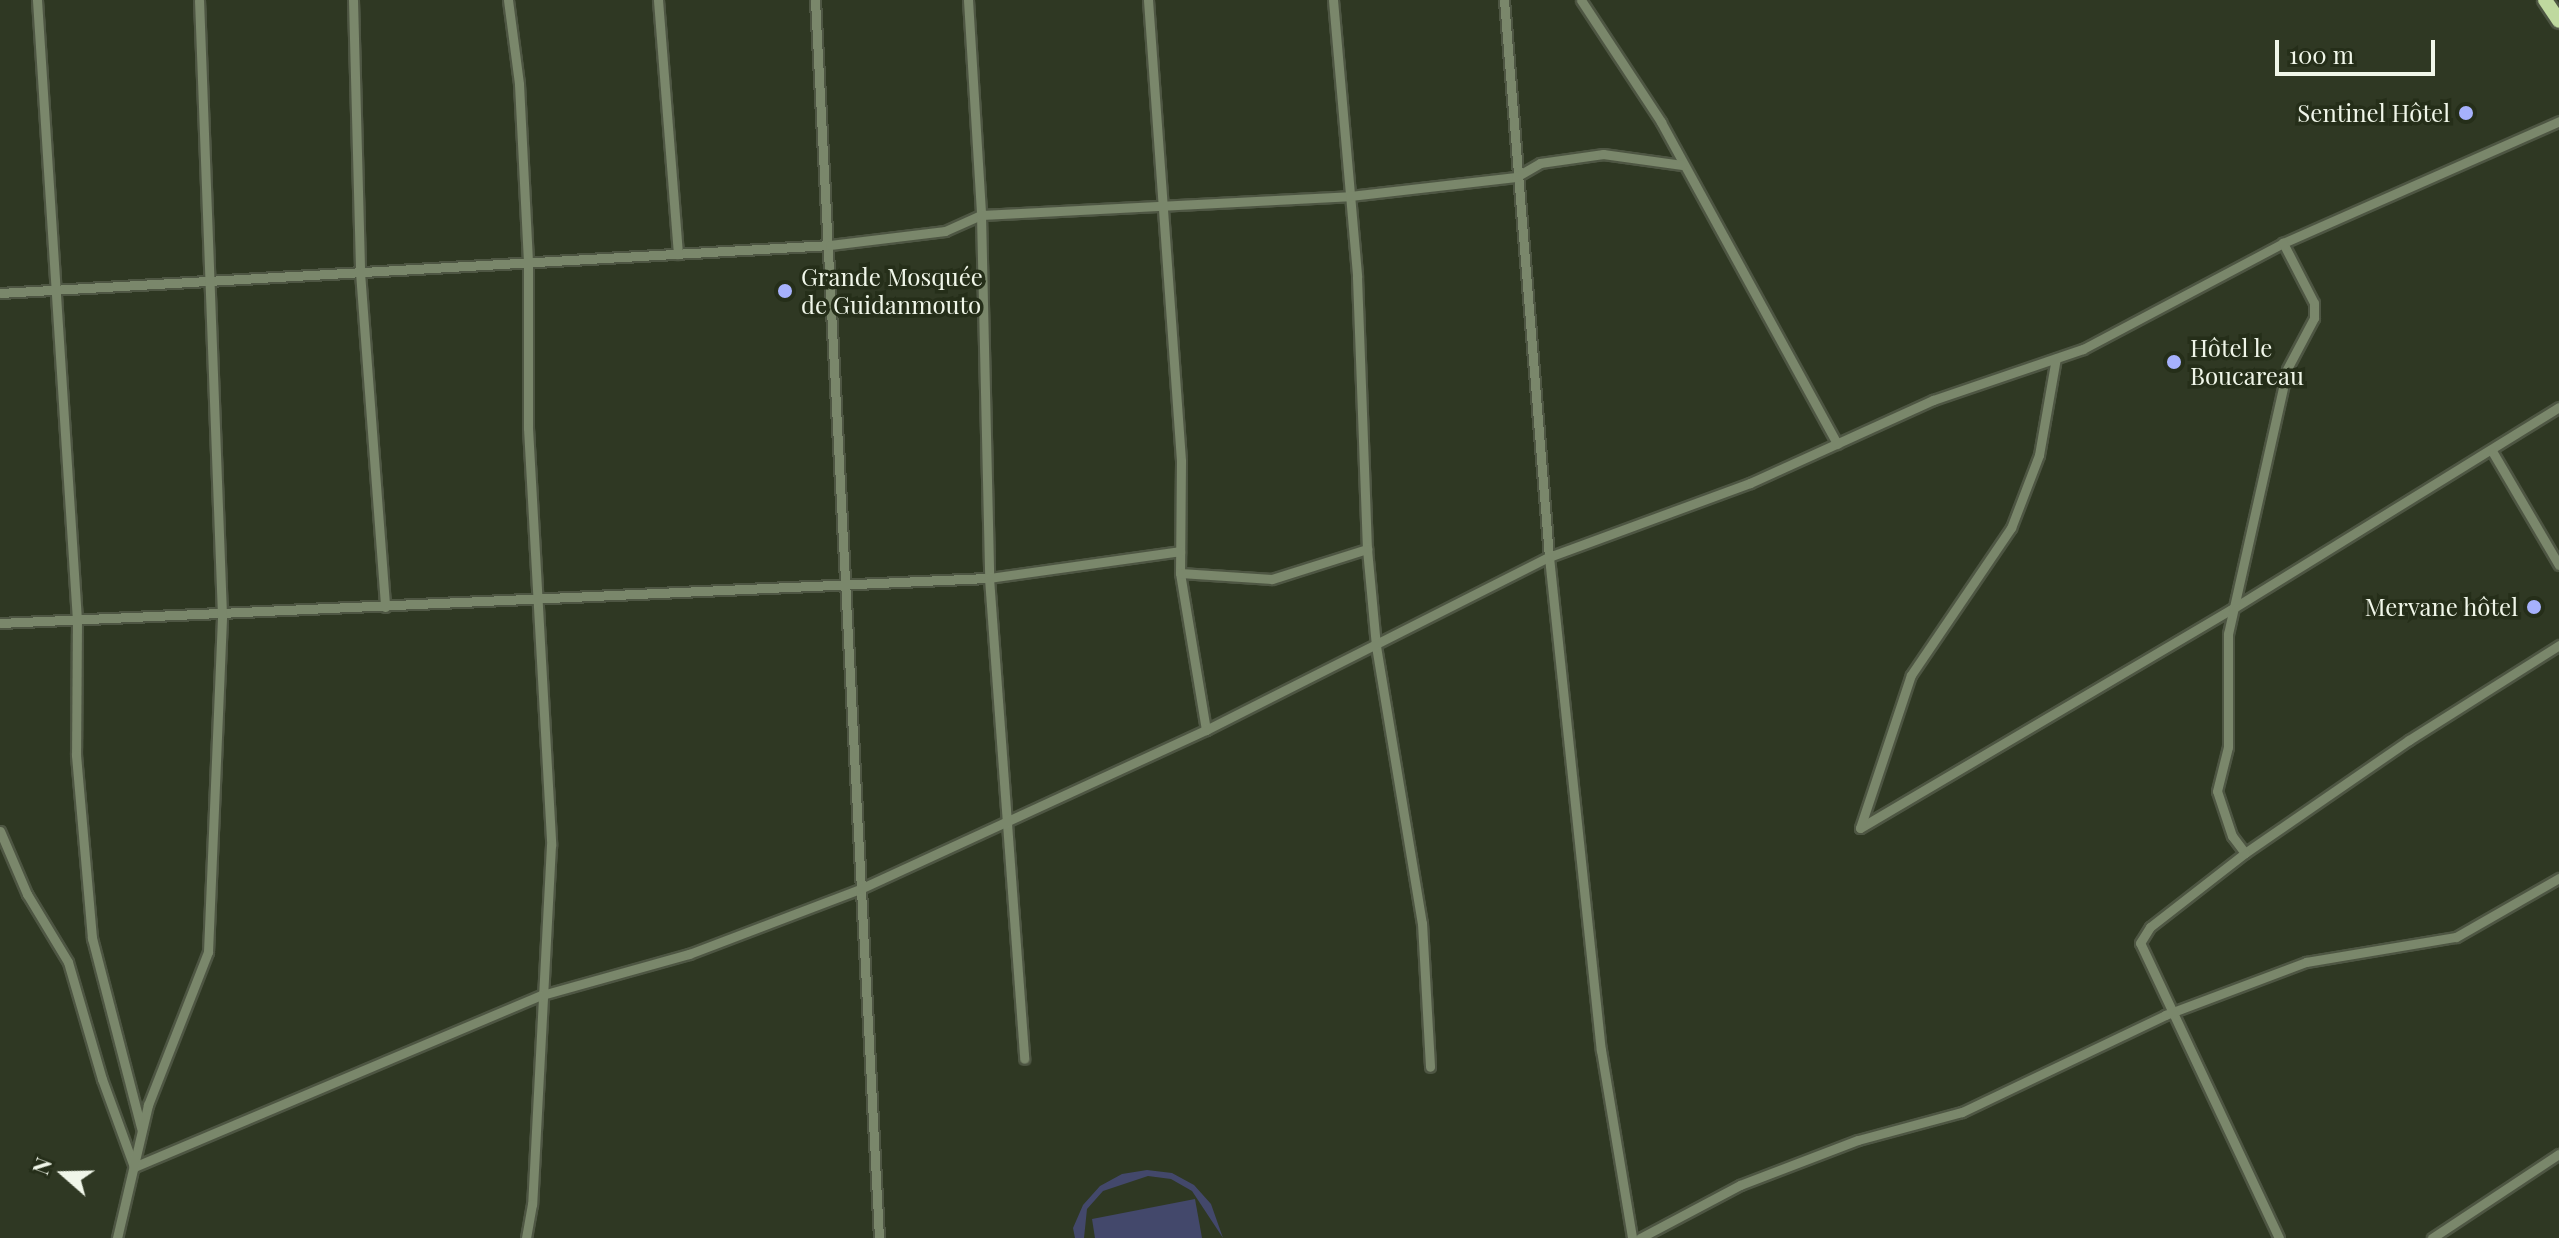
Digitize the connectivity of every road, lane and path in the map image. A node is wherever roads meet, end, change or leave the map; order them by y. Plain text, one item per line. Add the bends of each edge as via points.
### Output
1 (37, 0) edge
2 (199, 0) edge
3 (353, 0) edge
4 (508, 0) edge
5 (658, 0) edge
6 (815, 0) edge
7 (968, 0) edge
8 (1148, 0) edge
9 (1333, 0) edge
10 (1504, 0) edge
11 (1581, 0) edge
12 (2545, 0) edge
13 (2559, 21) edge
14 (2559, 121) edge
15 (1682, 165) junction
16 (1516, 177) junction
17 (1350, 196) junction
18 (1165, 208) junction
19 (981, 215) junction
20 (2283, 243) junction
21 (830, 245) junction
22 (678, 254) junction
23 (528, 262) junction
24 (360, 272) junction
25 (208, 278) junction
26 (59, 290) junction
27 (0, 293) edge
28 (2056, 358) junction
29 (2559, 407) edge
30 (1837, 444) junction
31 (2492, 451) junction
32 (1367, 549) junction
33 (1180, 551) junction
34 (1549, 557) junction
35 (2559, 565) edge
36 (1180, 573) junction
37 (989, 578) junction
38 (847, 585) junction
39 (537, 599) junction
40 (385, 607) junction
41 (2232, 609) junction
42 (222, 615) junction
43 (77, 620) junction
44 (0, 623) edge
45 (2559, 645) edge
46 (1376, 646) junction
47 (1206, 730) junction
48 (1009, 820) junction
49 (0, 831) edge
50 (2245, 853) junction
51 (2559, 878) edge
52 (860, 889) junction
53 (542, 995) junction
54 (2176, 1011) junction
55 (1024, 1059) dead end
56 (1430, 1067) dead end
57 (141, 1129) junction
58 (2559, 1154) edge
59 (134, 1167) junction
60 (117, 1238) edge
61 (526, 1238) edge
62 (879, 1238) edge
63 (1632, 1238) edge
64 (1640, 1238) edge
65 (2279, 1238) edge
66 (2432, 1238) edge

1 - 26 street
2 - 25 street
3 - 24 street
4 - 23 street via 519,84
5 - 22 street
6 - 21 street
7 - 19 street
8 - 18 street
9 - 17 street
10 - 16 street
11 - 15 street via 1661,122
12 - 13 main road
14 - 20 street
15 - 16 street via 1603,154 1540,163
15 - 30 street
16 - 17 street
16 - 34 street
17 - 18 street
17 - 32 street
18 - 19 street
18 - 33 street via 1181,461
19 - 21 street via 945,231
19 - 37 street
20 - 28 street via 2083,349
20 - 41 street via 2314,303 2314,318 2287,369 2263,465 2256,526
21 - 22 street
21 - 38 street
22 - 23 street
23 - 24 street
23 - 39 street via 528,428
24 - 25 street
24 - 40 street
25 - 26 street
25 - 42 street
26 - 27 street
26 - 43 street
28 - 30 street via 1933,400
28 - 41 street via 2039,455 2011,528 1911,675 1860,828
29 - 31 street
30 - 34 street via 1750,483
31 - 35 street
31 - 41 street
32 - 36 street via 1272,579
32 - 46 street
33 - 36 street
33 - 37 street
34 - 46 street
34 - 63 street via 1601,1050
36 - 47 street
37 - 38 street
37 - 48 street
38 - 39 street
38 - 52 street
39 - 40 street
39 - 53 street via 551,845
40 - 42 street
41 - 50 street via 2226,668 2228,747 2217,791 2232,836
42 - 43 street
42 - 57 street via 208,952
43 - 44 street
43 - 57 street via 76,755 92,938
45 - 50 street
46 - 47 street
46 - 56 street via 1422,923
47 - 48 street
48 - 52 street
48 - 55 street
49 - 59 street via 27,894 68,962
50 - 54 street via 2141,937
51 - 54 street via 2456,937 2306,962
52 - 53 street via 689,954
52 - 62 street
53 - 59 street
53 - 61 street
54 - 64 street via 1962,1112 1858,1140 1740,1185
54 - 65 street
57 - 59 street
58 - 66 street
59 - 60 street

